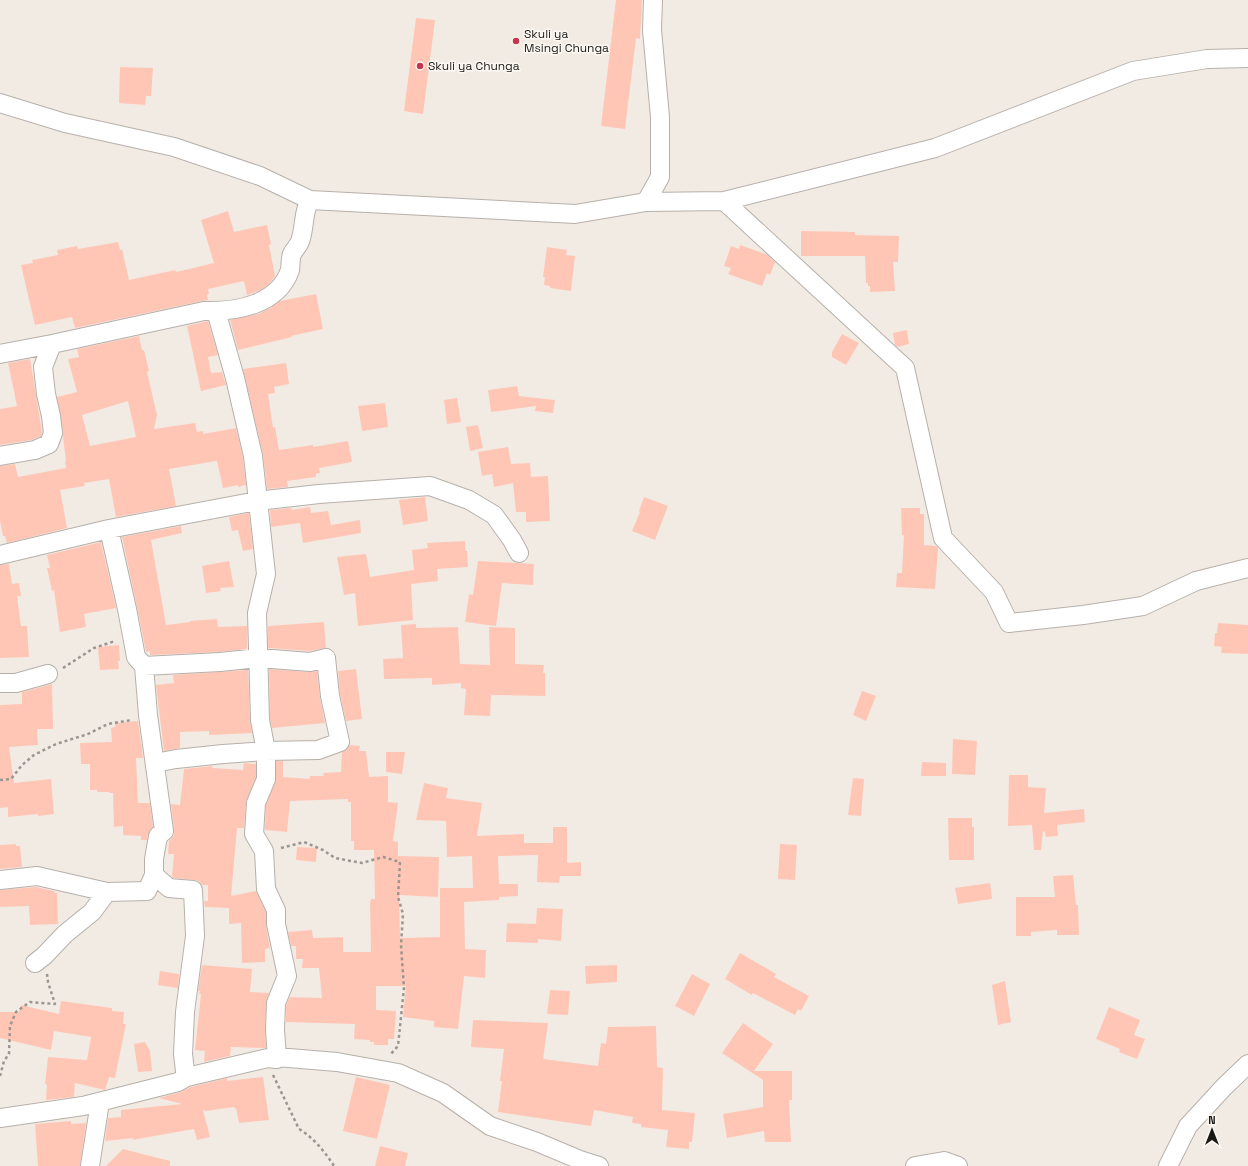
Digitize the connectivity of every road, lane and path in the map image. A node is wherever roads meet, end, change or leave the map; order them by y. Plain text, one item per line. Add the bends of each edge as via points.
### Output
1 (653, 0) edge
2 (1248, 58) edge
3 (0, 103) edge
4 (310, 200) junction
5 (724, 201) junction
6 (646, 202) junction
7 (216, 311) junction
8 (52, 344) junction
9 (0, 354) edge
10 (0, 456) edge
11 (258, 501) junction
12 (109, 529) junction
13 (519, 553) dead end
14 (0, 555) edge
15 (1248, 568) edge
16 (132, 636) junction
17 (259, 658) junction
18 (144, 666) junction
19 (48, 674) joint
20 (0, 683) edge
21 (148, 715) junction
22 (266, 751) junction
23 (155, 763) junction
24 (0, 780) edge
25 (264, 851) junction
26 (154, 875) junction
27 (0, 880) edge
28 (107, 892) junction
29 (40, 960) joint
30 (277, 1058) junction
31 (1248, 1064) edge
32 (377, 1069) junction
33 (0, 1076) edge
34 (187, 1076) junction
35 (100, 1102) junction
36 (0, 1118) edge
37 (90, 1166) edge
38 (334, 1166) edge
39 (599, 1166) edge
40 (915, 1166) edge
41 (958, 1166) edge
42 (1168, 1166) edge

1 - 6 street via 652,30 660,116 660,177
2 - 5 street via 1207,59 1133,71 935,148
3 - 4 street via 65,123 174,147 260,176
4 - 6 street via 575,214
4 - 7 street via 306,207 300,245 292,255 290,270 281,286 275,293 248,307
5 - 6 street
5 - 15 street via 905,368 943,538 994,592 1009,623 1144,606 1196,581
7 - 8 street via 204,310
7 - 11 street via 252,456
8 - 9 street
8 - 10 street via 43,368 53,433 49,444 35,450
11 - 12 street
11 - 13 street via 430,486 469,500 494,515
11 - 17 street via 266,574 257,613
12 - 14 street
12 - 16 street
16 - 18 street via 136,657
16 - 19 path via 94,648 68,666
17 - 18 street
17 - 22 street via 260,720
17 - 22 street via 310,662 326,658 328,685 340,742 318,750
18 - 21 street
19 - 20 street via 16,683
21 - 23 street
21 - 24 path via 141,719 108,724 88,734 56,744 34,755 22,765 12,779
22 - 23 street via 210,755
22 - 25 street via 266,780 256,803 254,834
23 - 26 street via 164,831 158,836
25 - 30 street via 266,889 276,910 276,924 287,976 276,1003
25 - 32 path via 304,842 335,858 362,863 383,857 400,862 398,897 402,914 404,988 398,1046
26 - 28 street via 147,891
26 - 34 street via 168,888 193,890 195,936 185,1012 183,1054
27 - 28 street via 37,876
28 - 29 street via 92,912 65,934
29 - 33 path via 55,1004 30,1002 16,1012 10,1026 9,1054
30 - 32 street via 337,1062
30 - 34 street
30 - 38 path via 273,1064 273,1075 295,1122
31 - 42 street via 1188,1126
32 - 39 street via 398,1073 443,1093 490,1126
34 - 35 street via 178,1082
35 - 36 street
35 - 37 street
40 - 41 street via 944,1161

